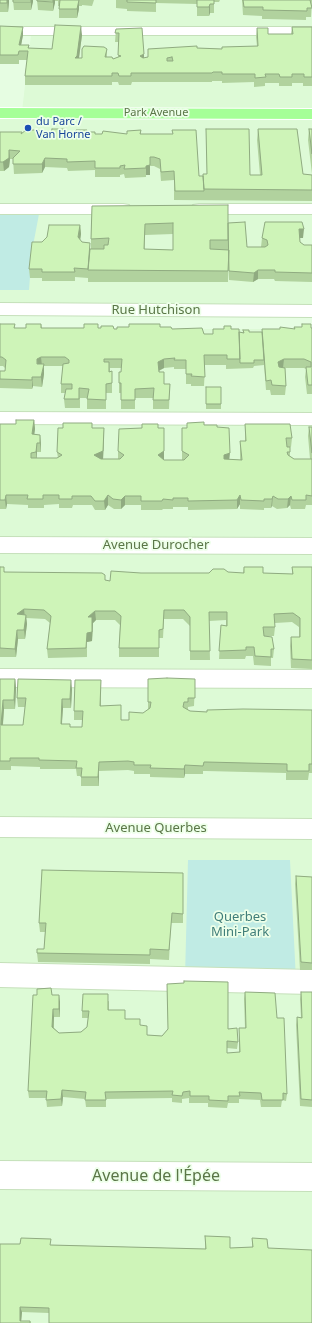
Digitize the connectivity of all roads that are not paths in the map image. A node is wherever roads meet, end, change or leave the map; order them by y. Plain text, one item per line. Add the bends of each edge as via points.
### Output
1 (0, 31) edge
2 (312, 31) edge
3 (0, 113) edge
4 (312, 114) edge
5 (0, 209) edge
6 (140, 209) edge
7 (187, 209) edge
8 (312, 209) edge
9 (0, 309) edge
10 (312, 311) edge
11 (0, 418) edge
12 (312, 418) edge
13 (0, 545) edge
14 (312, 546) edge
15 (0, 678) edge
16 (312, 679) edge
17 (0, 828) edge
18 (312, 829) edge
19 (0, 975) edge
20 (312, 982) edge
21 (0, 1175) edge
22 (312, 1177) edge

1 - 2 street
3 - 4 main road, Park Avenue
5 - 6 street
7 - 8 street
9 - 10 street, Rue Hutchison
11 - 12 street
13 - 14 street, Avenue Durocher
15 - 16 street
17 - 18 street, Avenue Querbes
19 - 20 street
21 - 22 street, Avenue de l'Épée

